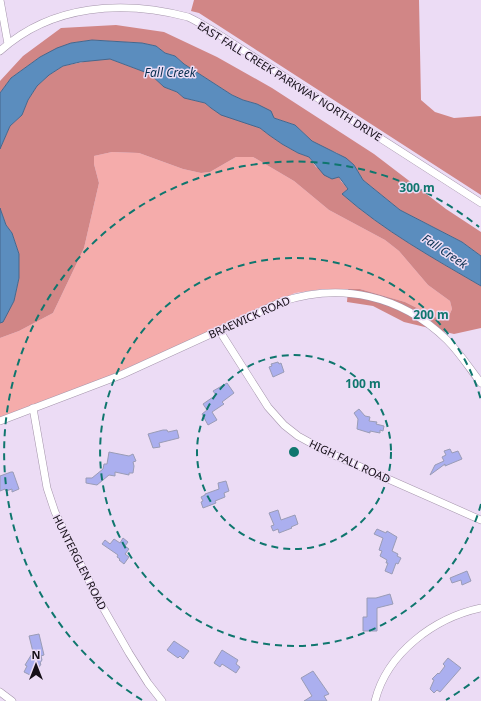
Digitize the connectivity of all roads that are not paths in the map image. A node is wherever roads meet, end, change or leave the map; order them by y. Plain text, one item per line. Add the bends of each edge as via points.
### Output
1 (0, 0) edge
2 (8, 44) junction
3 (0, 51) edge
4 (481, 203) edge
5 (219, 330) junction
6 (481, 383) edge
7 (33, 408) junction
8 (0, 421) edge
9 (481, 520) edge
10 (481, 608) edge
11 (0, 692) edge
12 (12, 701) edge
13 (162, 701) edge
14 (375, 701) edge

1 - 2 street
2 - 3 street, EAST FALL CREEK PARKWAY NORTH DRIVE
2 - 4 street, EAST FALL CREEK PARKWAY NORTH DRIVE via 46,20 89,6 128,4 153,7 181,15 215,32
5 - 6 street, BRAEWICK ROAD via 292,298 331,292 360,294 389,302 426,322 453,348
5 - 7 street, BRAEWICK ROAD via 121,375
5 - 9 street, HIGH FALL ROAD via 264,402 284,425 298,436 322,450
7 - 8 street, BRAEWICK ROAD
7 - 13 street, HUNTERGLEN ROAD via 47,488 55,512 129,654
10 - 14 street via 450,618 412,643 388,671
11 - 12 street

